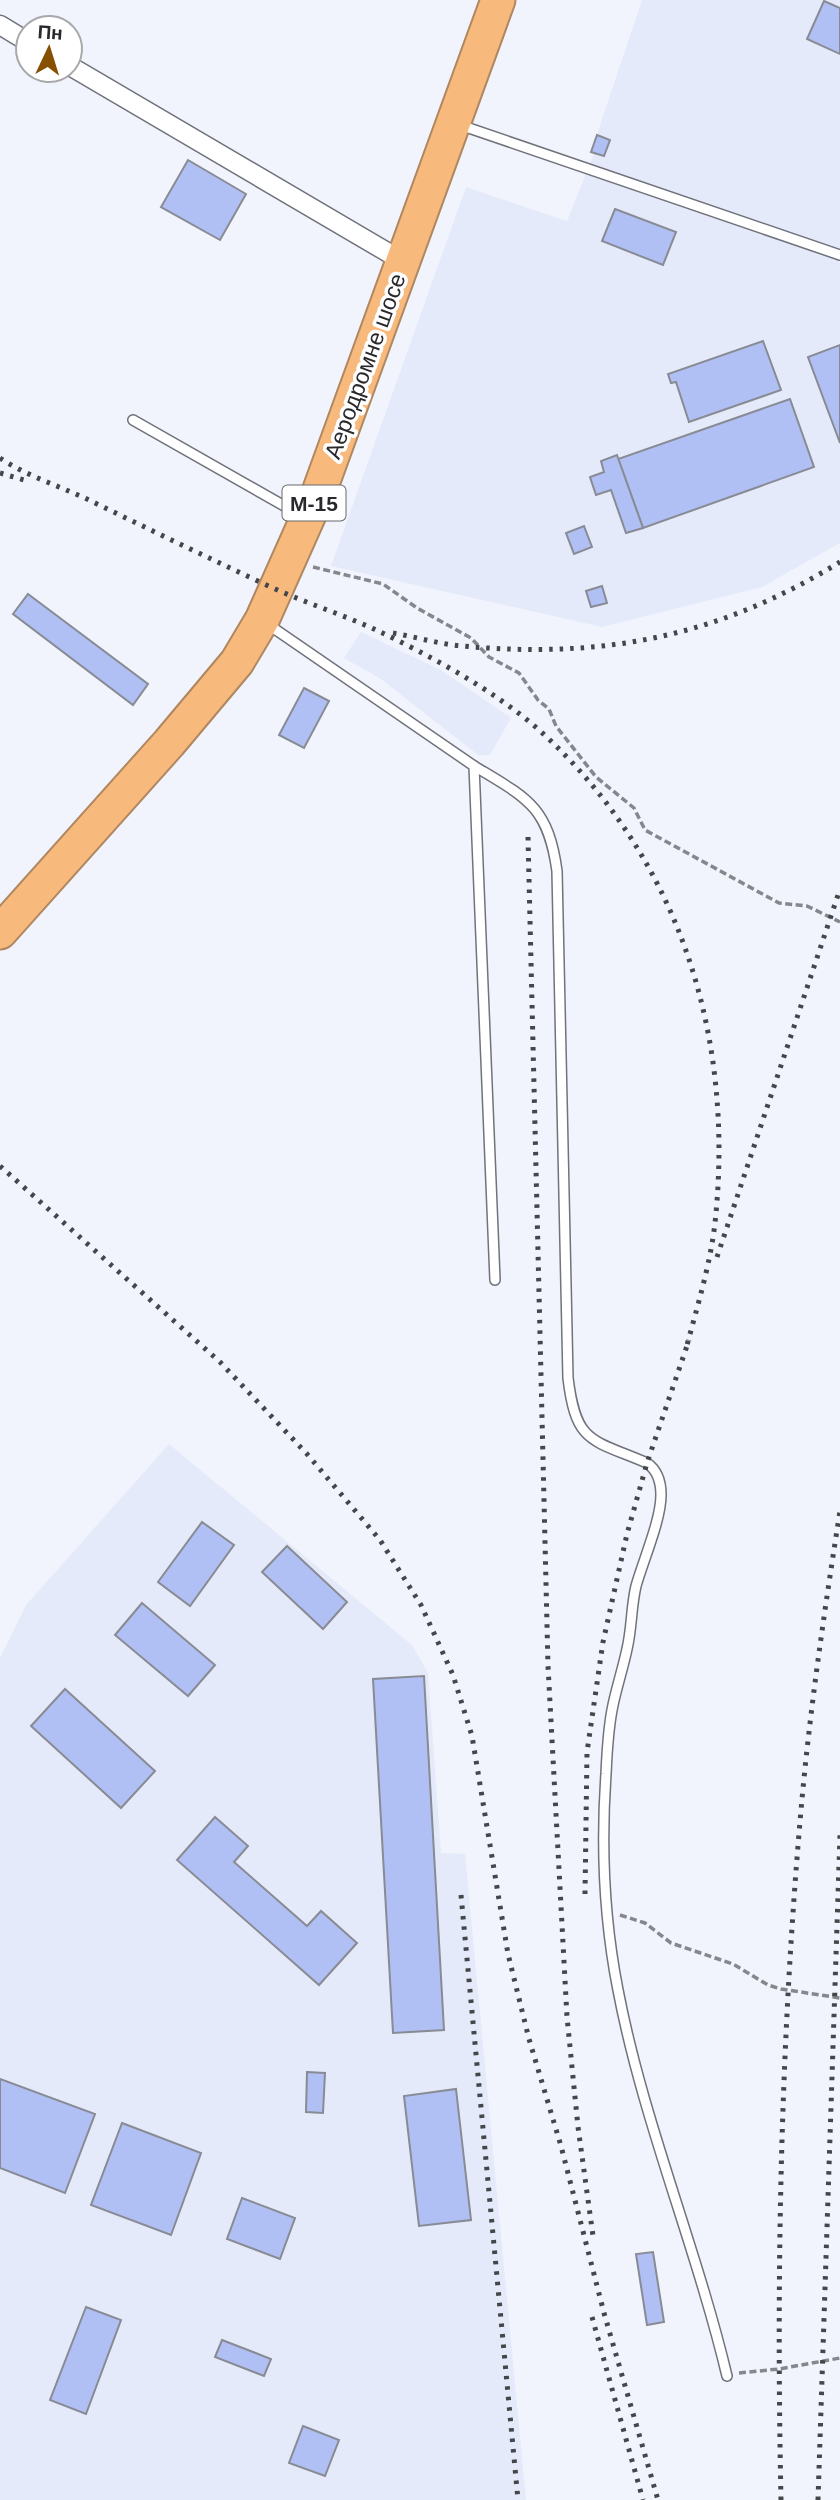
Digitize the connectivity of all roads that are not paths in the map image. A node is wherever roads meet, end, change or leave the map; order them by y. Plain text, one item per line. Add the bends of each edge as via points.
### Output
1 (498, 0) edge
2 (84, 74) edge
3 (455, 124) junction
4 (840, 255) edge
5 (404, 262) junction
6 (133, 420) dead end
7 (308, 520) junction
8 (262, 620) junction
9 (474, 766) junction
10 (0, 932) edge
11 (495, 1280) dead end
12 (727, 2376) road end

1 - 3 highway, Аеродромне шосе / М-15
2 - 5 street
3 - 4 lane
3 - 5 highway, Аеродромне шосе / М-15
5 - 7 highway, Аеродромне шосе / М-15
6 - 7 lane
7 - 8 highway, Аеродромне шосе / М-15
8 - 9 lane
8 - 10 highway, Аеродромне шосе / М-15 via 237,662
9 - 11 lane
9 - 12 lane via 513,789 540,813 553,842 568,1378 576,1419 593,1440 647,1463 660,1480 658,1513 636,1589 607,1741 603,1810 607,1912 630,2045

